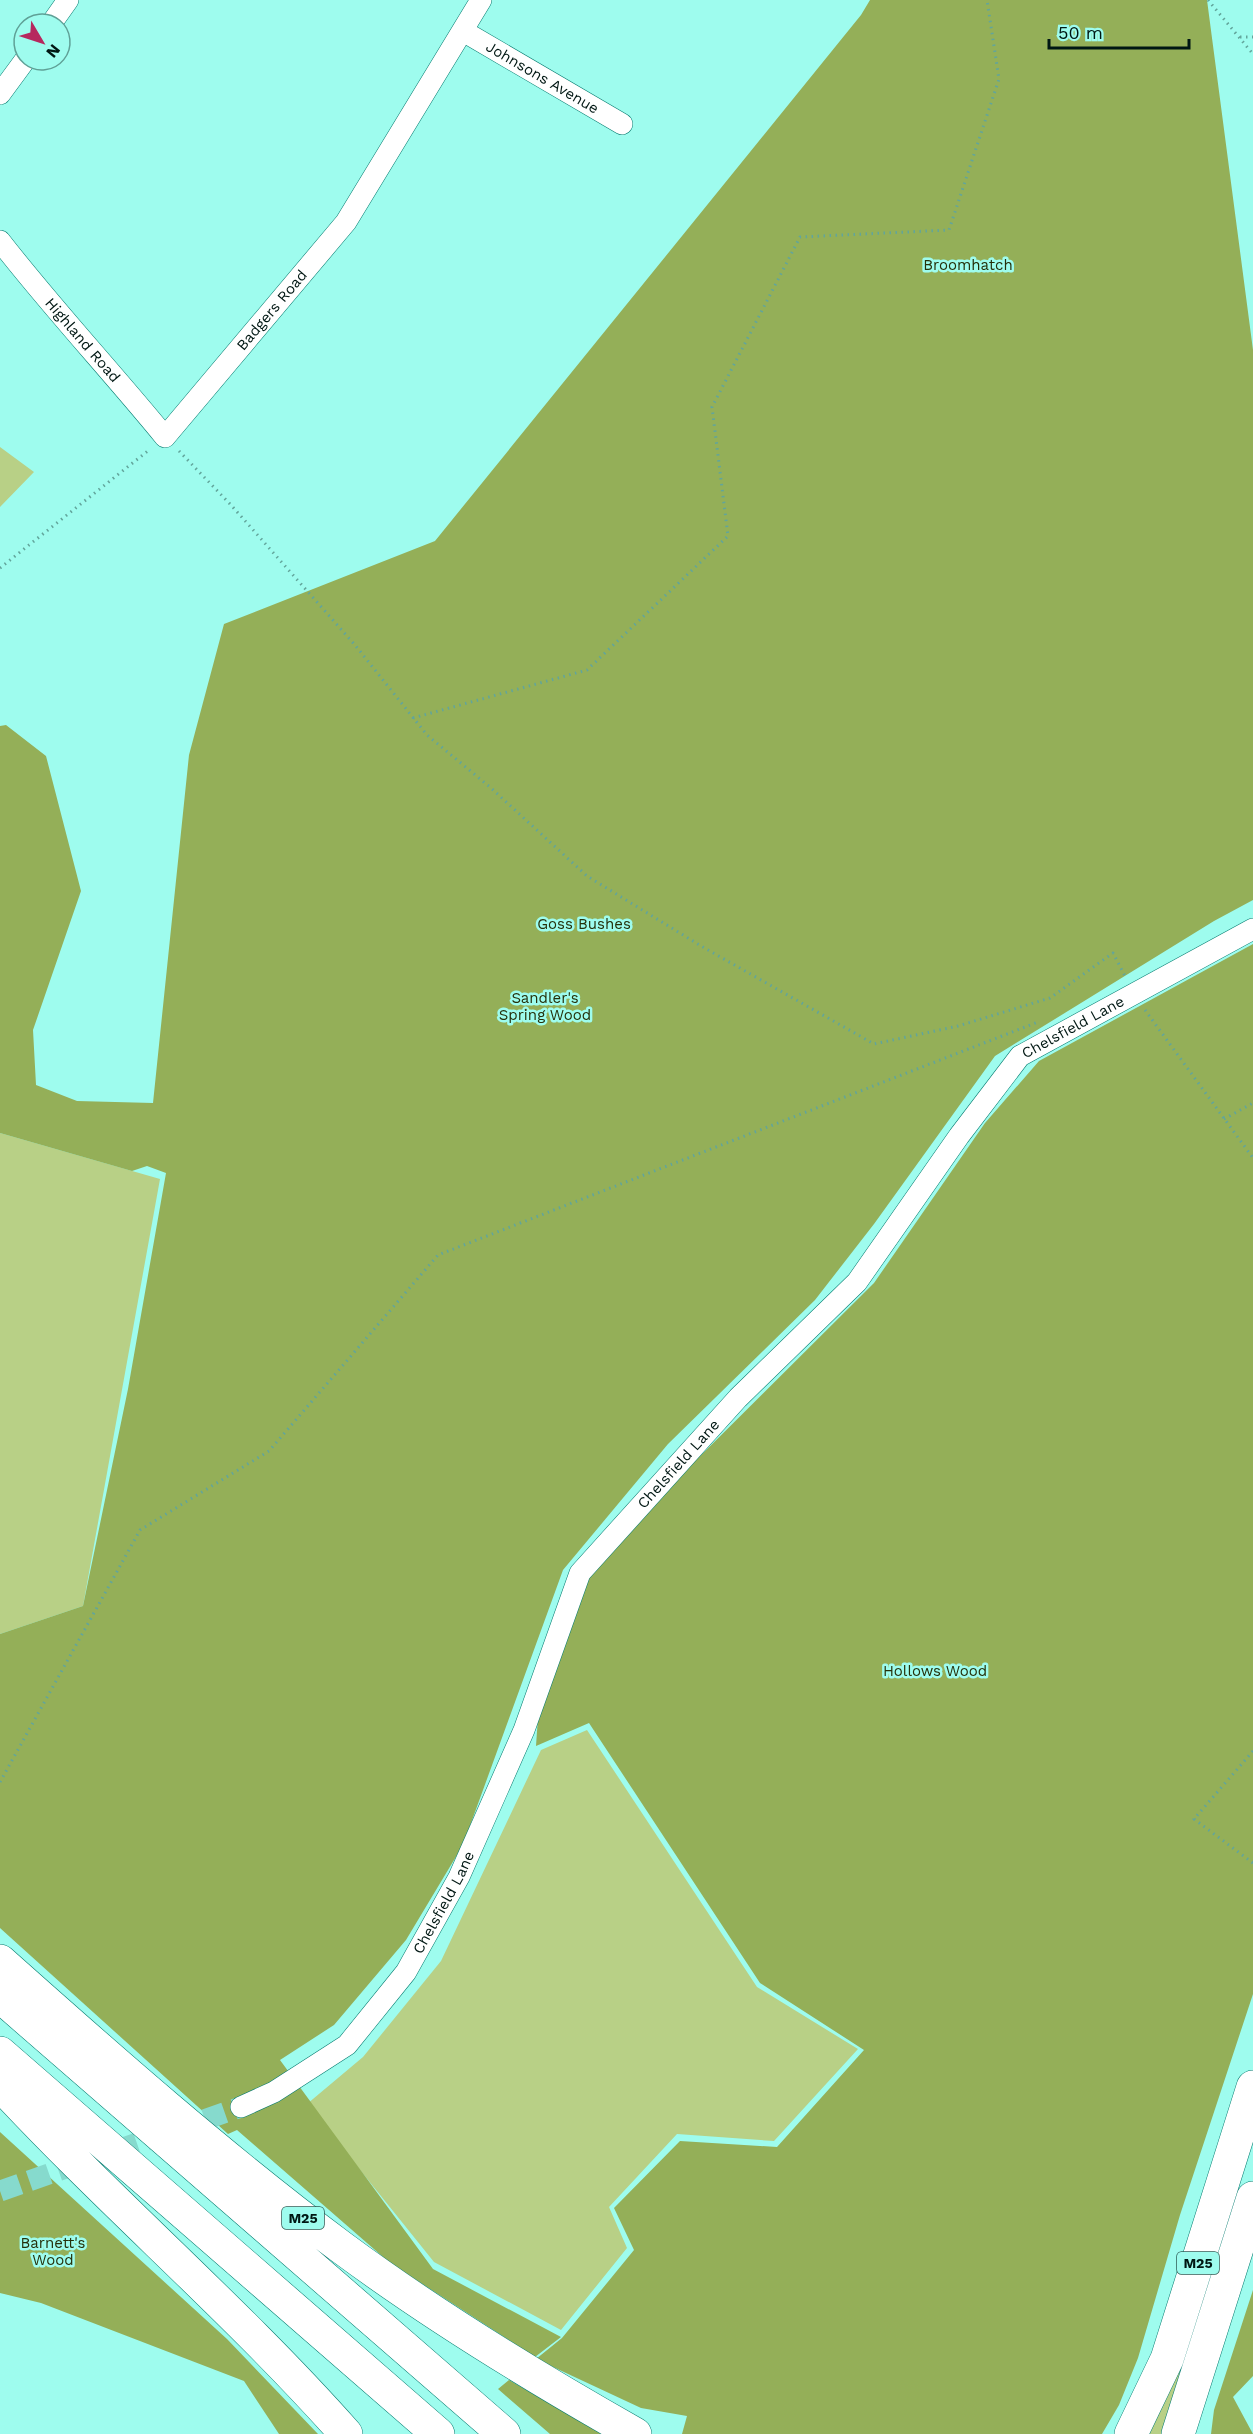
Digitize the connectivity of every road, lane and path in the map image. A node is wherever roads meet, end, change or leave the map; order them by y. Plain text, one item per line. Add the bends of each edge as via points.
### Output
1 (481, 0) edge
2 (987, 0) edge
3 (1208, 0) edge
4 (463, 31) junction
5 (1240, 37) junction
6 (1253, 38) edge
7 (1253, 54) edge
8 (16, 72) edge
9 (0, 94) edge
10 (622, 124) dead end
11 (0, 241) edge
12 (165, 437) junction
13 (0, 568) edge
14 (412, 718) junction
15 (1253, 929) edge
16 (1134, 994) junction
17 (1041, 1021) dead end
18 (1253, 1103) edge
19 (1224, 1119) junction
20 (1253, 1158) edge
21 (1253, 1751) edge
22 (0, 1782) edge
23 (1253, 1863) edge
24 (0, 1961) edge
25 (0, 1996) edge
26 (0, 2053) edge
27 (0, 2084) edge
28 (1253, 2086) edge
29 (241, 2107) tunnel mouth
30 (1253, 2198) edge
31 (346, 2434) edge
32 (438, 2434) edge
33 (504, 2434) edge
34 (635, 2434) edge
35 (1131, 2434) edge
36 (1178, 2434) edge

1 - 4 street, Badgers Road
2 - 14 path via 999,79 949,230 800,237 712,407 728,536 587,670
3 - 5 path
4 - 10 street, Johnsons Avenue
4 - 12 street, Badgers Road via 346,222
5 - 6 path
5 - 7 path
8 - 9 street
11 - 12 street, Highland Road via 54,311
12 - 13 path
12 - 14 path via 355,645
14 - 16 path via 586,876 874,1044 958,1026 1050,998 1113,953
15 - 16 street, Chelsfield Lane
16 - 19 path
16 - 29 street, Chelsfield Lane via 1020,1056 857,1282 738,1398 580,1574 524,1730 459,1877 406,1972 347,2045 274,2092
17 - 22 path via 438,1255 269,1451 140,1530
18 - 19 path
19 - 20 path
21 - 23 path via 1194,1819
24 - 34 highway, M25 via 165,2107 341,2246 462,2330
25 - 33 highway, M25
26 - 32 highway
27 - 31 highway
28 - 35 highway, M25 via 1167,2359
30 - 36 highway, M25

